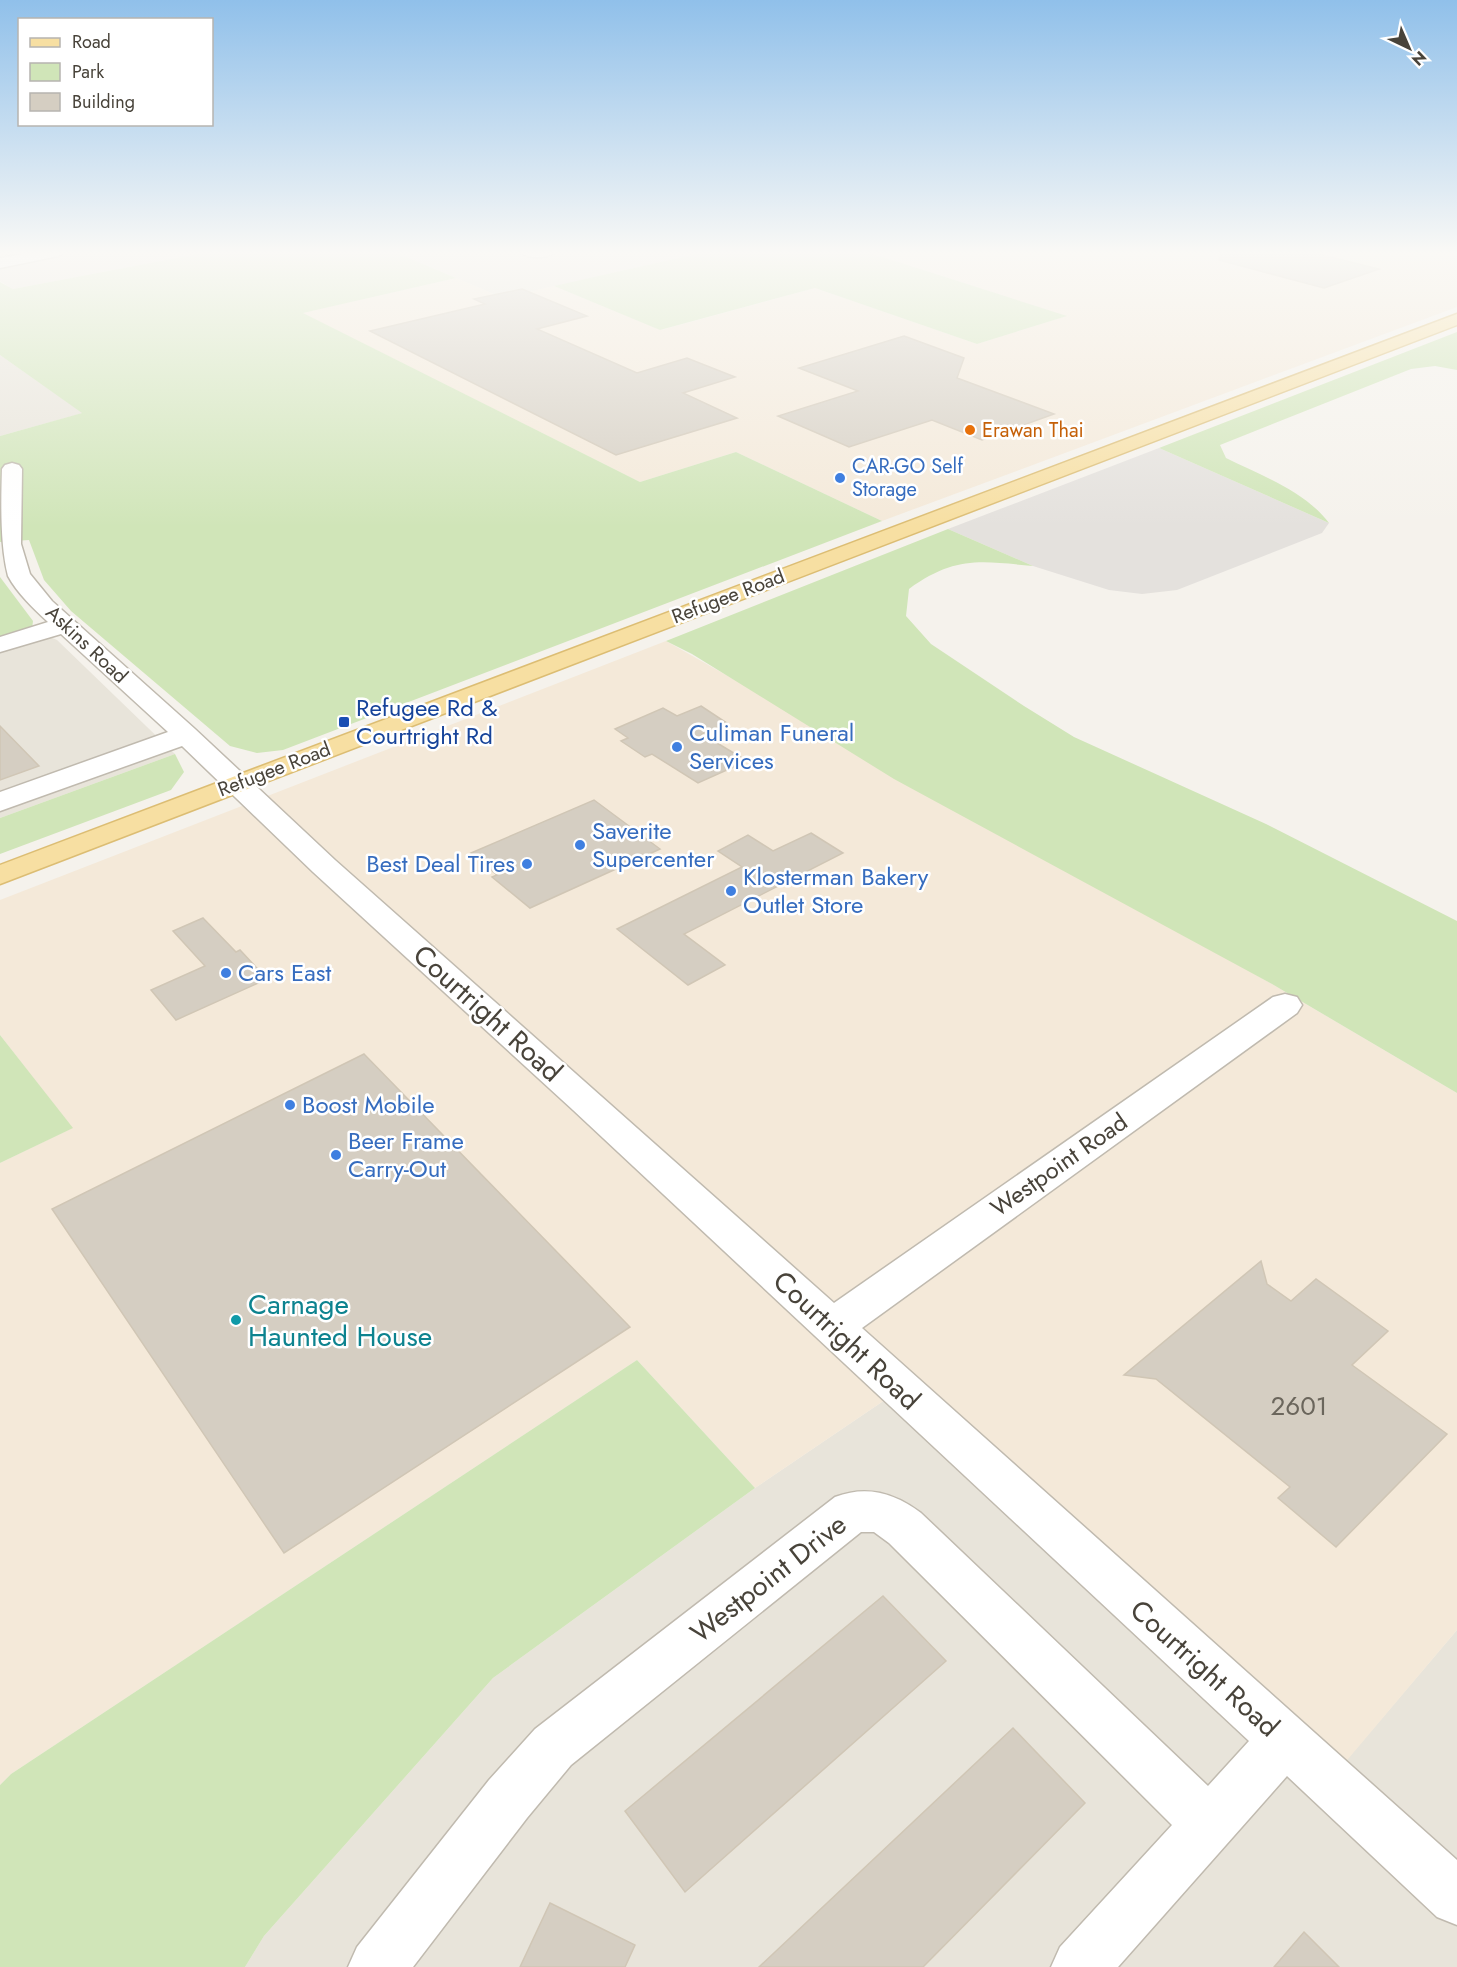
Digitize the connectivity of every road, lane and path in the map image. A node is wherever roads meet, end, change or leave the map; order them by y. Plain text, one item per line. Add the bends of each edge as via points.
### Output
1 (1392, 344) edge
2 (8, 473) edge
3 (5, 523) edge
4 (64, 625) junction
5 (0, 645) edge
6 (186, 735) junction
7 (236, 784) junction
8 (0, 802) edge
9 (0, 875) edge
10 (1285, 1005) dead end
11 (832, 1326) junction
12 (1286, 1740) junction
13 (1210, 1825) junction
14 (1457, 1897) edge
15 (377, 1967) edge
16 (1080, 1967) edge

1 - 7 main road, Refugee Road
2 - 3 street, Askins Road
3 - 4 street, Askins Road via 19,575
4 - 5 street
4 - 6 street, Askins Road
6 - 7 street, Askins Road
6 - 8 street
7 - 9 main road, Refugee Road
7 - 11 street, Courtright Road
10 - 11 street, Westpoint Road
11 - 12 street, Courtright Road
12 - 13 street
12 - 14 street, Courtright Road
13 - 15 street, Westpoint Drive via 905,1528 890,1515 870,1509 851,1512 553,1747
13 - 16 street

